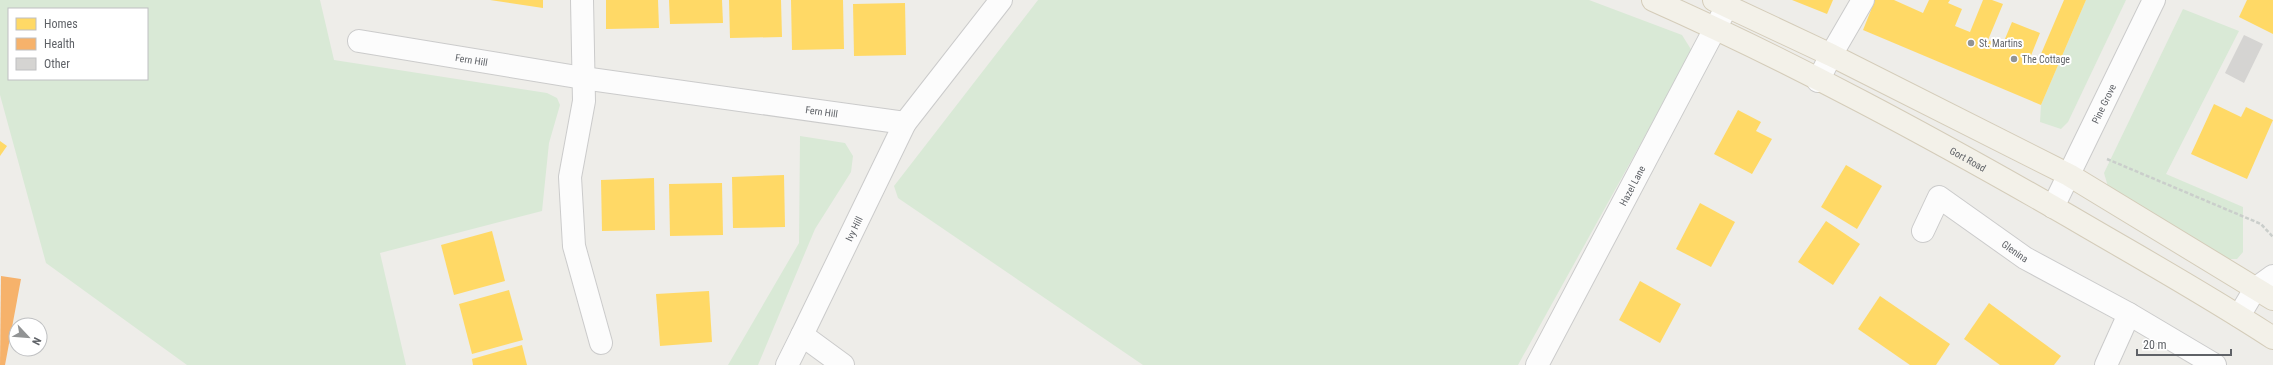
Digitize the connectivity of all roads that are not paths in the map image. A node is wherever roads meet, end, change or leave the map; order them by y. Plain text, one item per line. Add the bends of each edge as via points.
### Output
1 (582, 0) edge
2 (1001, 0) edge
3 (1652, 0) edge
4 (1862, 0) edge
5 (2154, 0) edge
6 (1721, 3) edge
7 (1716, 28) junction
8 (359, 41) dead end
9 (1831, 55) junction
10 (583, 78) junction
11 (1818, 81) junction
12 (905, 123) junction
13 (2069, 175) junction
14 (2053, 207) junction
15 (1923, 231) dead end
16 (2273, 276) edge
17 (2264, 294) edge
18 (2129, 314) junction
19 (2239, 316) junction
20 (802, 335) junction
21 (2273, 338) edge
22 (601, 343) dead end
23 (788, 365) edge
24 (843, 365) edge
25 (1537, 365) edge
26 (2106, 365) edge
27 (2215, 365) edge

1 - 10 street
2 - 12 street
3 - 7 main road, Gort Road
4 - 9 street
5 - 13 street, Pine Grove
6 - 7 street, Hazel Lane
6 - 9 main road
7 - 11 main road, Gort Road
7 - 25 street, Hazel Lane
8 - 10 street, Fern Hill
9 - 11 street
9 - 13 main road
10 - 12 street, Fern Hill
10 - 22 street via 584,101 570,178 574,246
11 - 14 main road, Gort Road via 1964,156
12 - 20 street, Ivy Hill
13 - 14 street, Pine Grove
13 - 17 main road
14 - 19 main road, Gort Road
15 - 18 street, Glenina via 1939,197 2025,258
16 - 17 street
17 - 19 street
18 - 26 street
18 - 27 street, Glenina
19 - 21 main road, Gort Road
20 - 23 street, Ivy Hill
20 - 24 street

